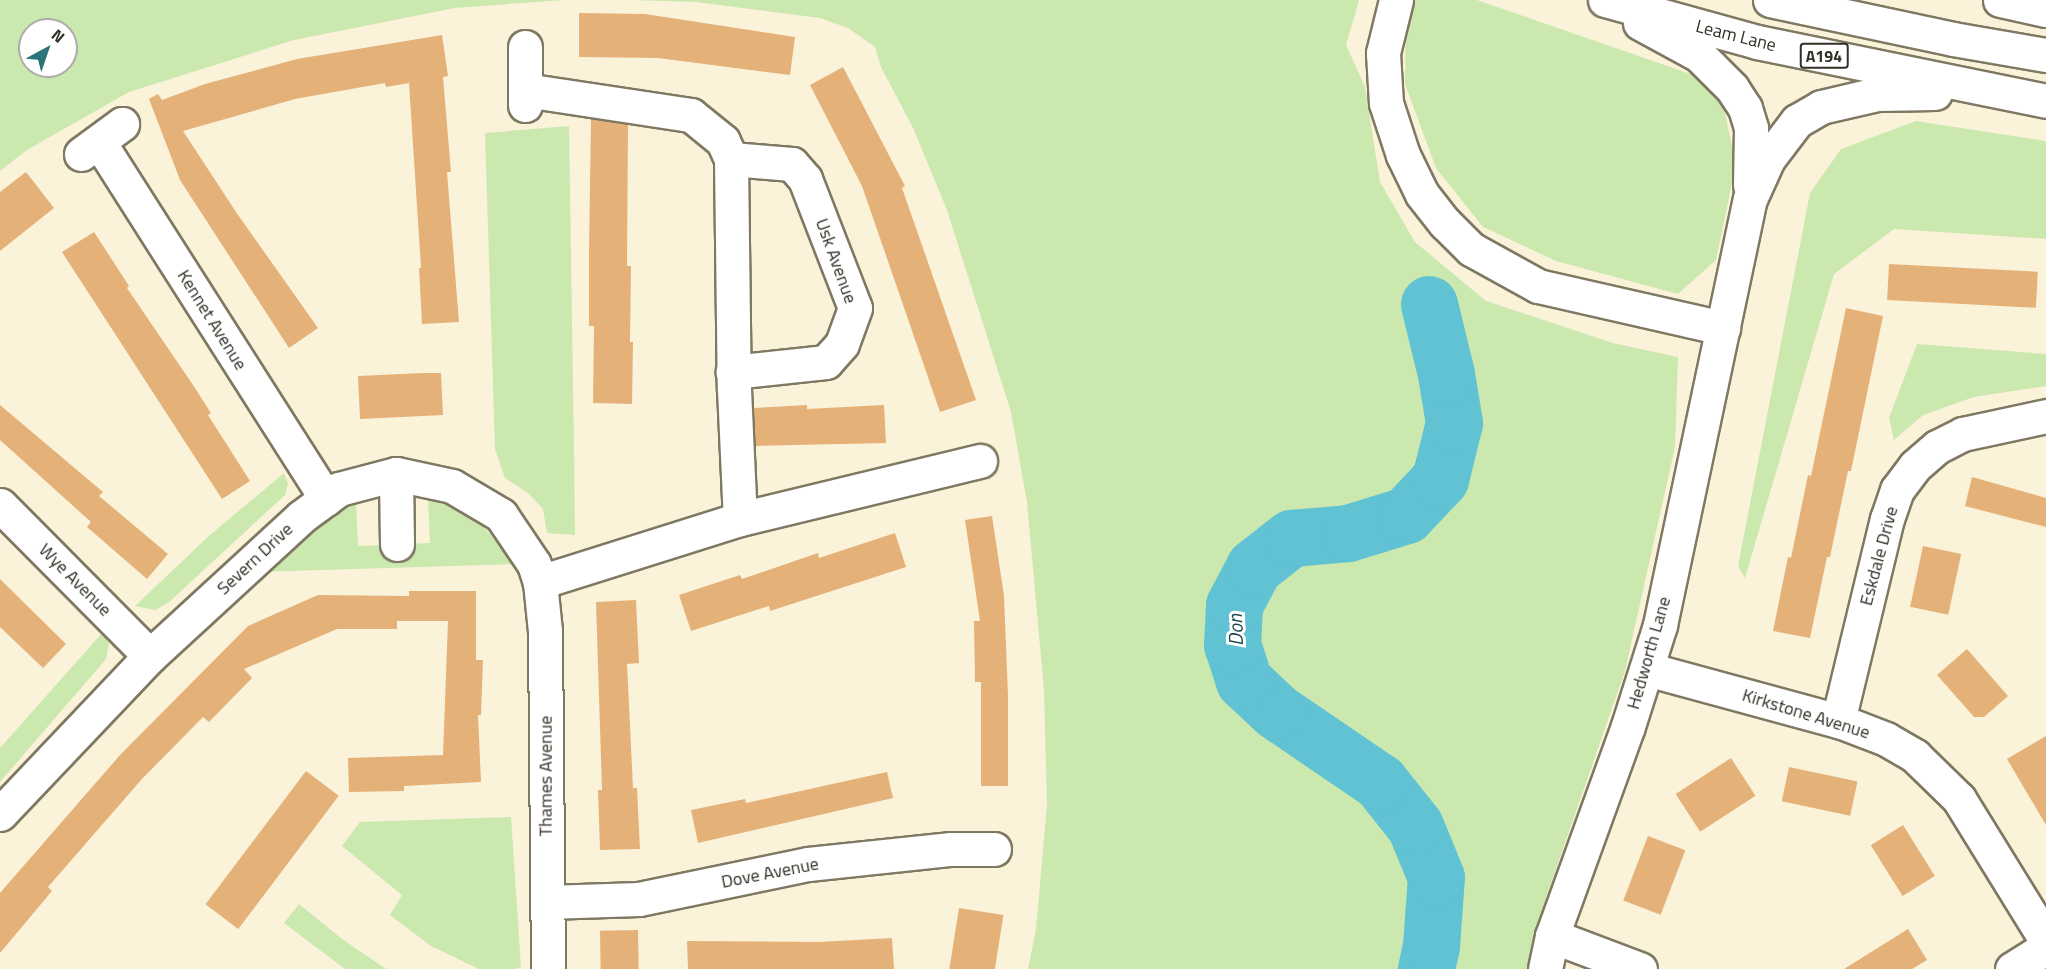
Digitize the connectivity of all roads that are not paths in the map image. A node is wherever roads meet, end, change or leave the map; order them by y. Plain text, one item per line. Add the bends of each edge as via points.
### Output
1 (1396, 0) edge
2 (1598, 0) edge
3 (1605, 0) edge
4 (1770, 0) edge
5 (2000, 0) edge
6 (2046, 10) edge
7 (525, 48) dead end
8 (2046, 55) edge
9 (1999, 92) junction
10 (2046, 101) edge
11 (101, 140) dead end
12 (731, 159) junction
13 (1750, 199) junction
14 (1723, 328) junction
15 (734, 372) junction
16 (2046, 416) edge
17 (980, 459) dead end
18 (396, 474) junction
19 (326, 499) junction
20 (0, 505) edge
21 (740, 519) junction
22 (397, 544) dead end
23 (540, 582) junction
24 (150, 656) junction
25 (1647, 669) junction
26 (1838, 721) junction
27 (0, 814) edge
28 (994, 849) dead end
29 (547, 902) junction
30 (1552, 936) junction
31 (2046, 940) edge
32 (2046, 948) edge
33 (548, 969) edge
34 (1545, 969) edge
35 (1640, 969) edge
36 (2012, 969) edge

1 - 14 main road via 1383,53 1386,103 1422,194 1445,224 1471,249 1538,286
2 - 13 main road via 1699,55 1731,88 1745,108 1751,128
3 - 9 main road, Leam Lane / A194 via 1757,42
4 - 8 main road, A194
5 - 6 main road
7 - 12 main road via 525,97 691,115 723,141
9 - 10 main road, Leam Lane / A194
9 - 13 main road, A194 via 1877,94 1821,107 1797,121 1781,139
11 - 19 main road, Kennet Avenue
12 - 15 main road
12 - 15 main road, Usk Avenue via 792,164 805,179 855,308 842,345 826,362
13 - 14 main road, Hedworth Lane
14 - 25 main road, Hedworth Lane via 1660,625
15 - 21 main road
16 - 26 main road, Eskdale Drive via 1992,427 1937,447 1915,466 1898,490 1887,519
17 - 21 main road
18 - 19 main road, Severn Drive via 339,489
18 - 22 main road
18 - 23 main road, Severn Drive via 452,486 501,516 534,564
19 - 24 main road, Severn Drive via 301,517
20 - 24 main road, Wye Avenue
21 - 23 main road
23 - 29 main road, Thames Avenue via 545,631
24 - 27 main road, Severn Drive
25 - 26 main road, Kirkstone Avenue
25 - 30 main road, Hedworth Lane
26 - 31 main road, Kirkstone Avenue via 1886,739 1915,756 1940,778 1959,799
28 - 29 main road, Dove Avenue via 951,849 808,864 639,899
29 - 33 main road, Thames Avenue
30 - 34 main road, Hedworth Lane
30 - 35 main road
32 - 36 main road

